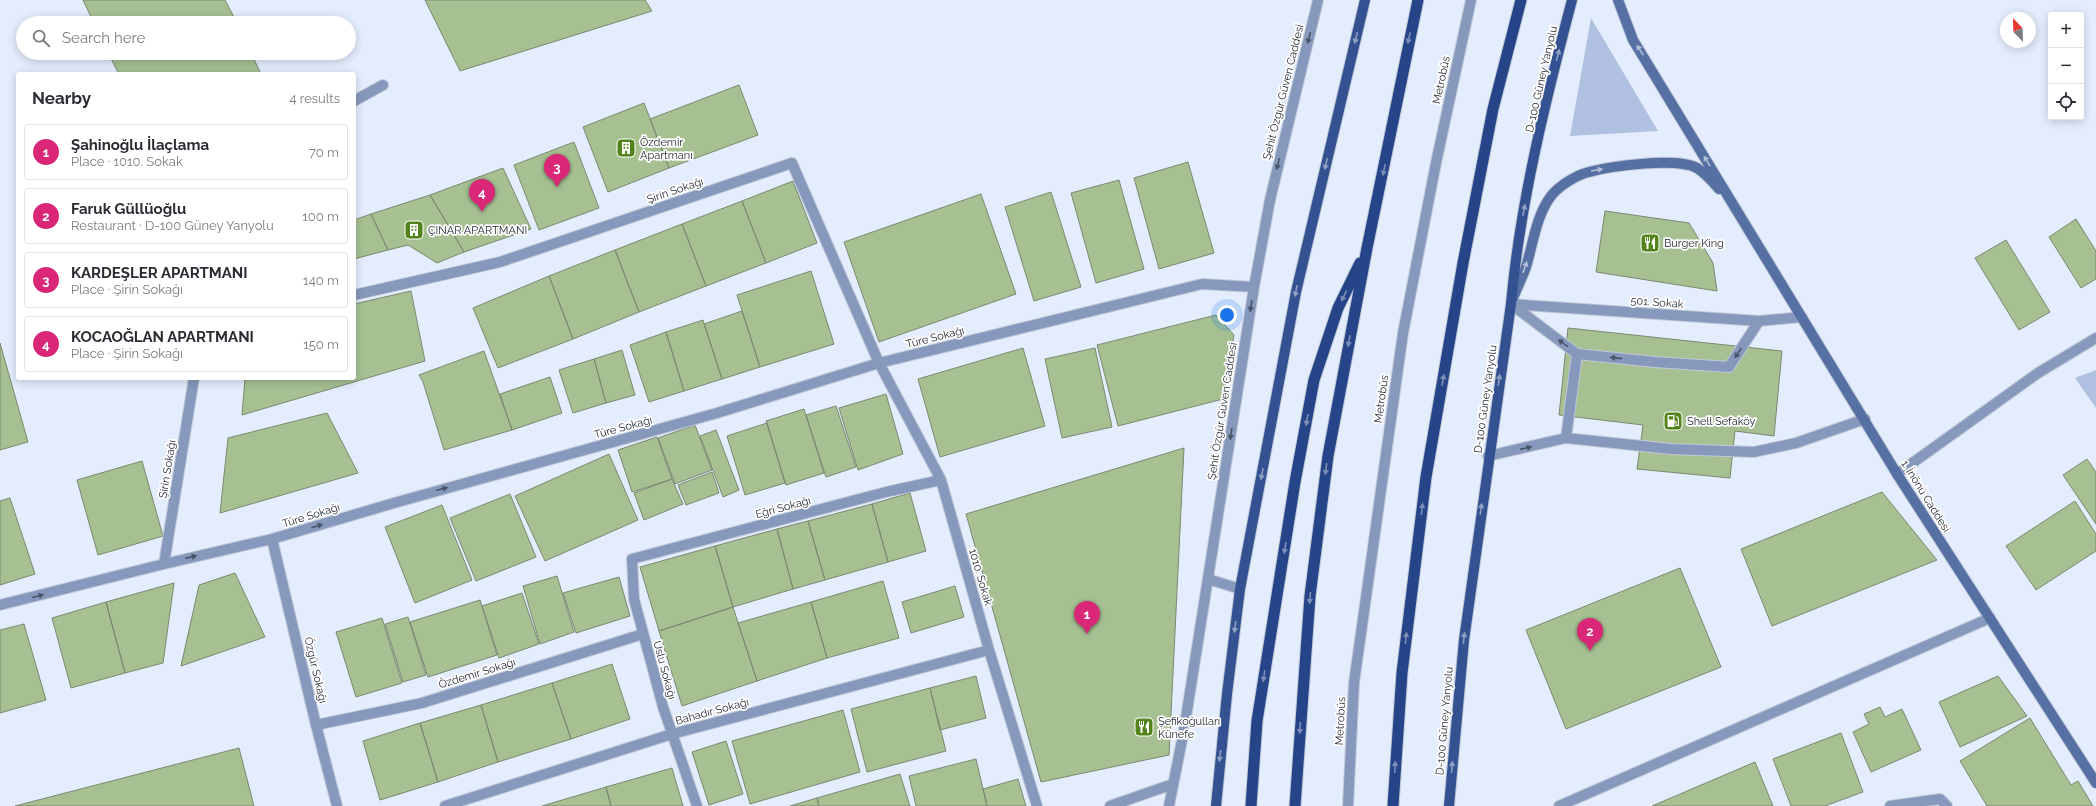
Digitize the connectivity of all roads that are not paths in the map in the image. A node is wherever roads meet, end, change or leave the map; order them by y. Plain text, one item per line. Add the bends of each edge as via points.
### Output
1 (1318, 0) edge
2 (1365, 0) edge
3 (1418, 0) edge
4 (1471, 0) edge
5 (1521, 0) edge
6 (1572, 0) edge
7 (1618, 0) edge
8 (383, 85) dead end
9 (356, 100) edge
10 (1742, 219) junction
11 (1367, 248) junction
12 (1254, 287) junction
13 (356, 295) edge
14 (1511, 304) junction
15 (1802, 317) junction
16 (1759, 320) junction
17 (2096, 338) edge
18 (1577, 354) junction
19 (880, 363) junction
20 (194, 380) edge
21 (1865, 420) junction
22 (1566, 438) junction
23 (1488, 456) junction
24 (1897, 474) junction
25 (941, 480) junction
26 (272, 539) junction
27 (632, 559) joint
28 (164, 564) junction
29 (1208, 579) junction
30 (1240, 589) junction
31 (0, 605) edge
32 (1990, 618) junction
33 (643, 634) junction
34 (989, 650) junction
35 (316, 725) junction
36 (672, 734) junction
37 (2096, 783) edge
38 (1173, 784) junction
39 (337, 806) edge
40 (445, 806) edge
41 (697, 806) edge
42 (1037, 806) edge
43 (1110, 806) edge
44 (1169, 806) edge
45 (1216, 806) edge
46 (1251, 806) edge
47 (1295, 806) edge
48 (1348, 806) edge
49 (1393, 806) edge
50 (1449, 806) edge
51 (1559, 806) edge
52 (1890, 806) edge
53 (1947, 806) edge

1 -> 12 street, Şehit Özgür Güven Caddesi via 1270,200
2 -> 30 main road via 1296,292
3 -> 11 highway
4 - 48 street, Metrobüs via 1403,333 1354,682
49 -> 5 highway via 1402,673 1426,478 1463,263 1493,109
14 -> 6 main road, D-100 Güney Yanyolu via 1515,258 1524,212 1552,75
10 -> 7 main road via 1634,40
8 - 9 street
14 -> 10 main road via 1541,216 1551,196 1571,180 1588,172 1648,163 1680,164 1696,168 1714,184
10 - 15 main road, 1. İnönü Caddesi
11 -> 46 highway via 1338,308 1314,380 1295,482 1258,721
11 -> 47 highway via 1330,448 1319,526 1310,596
12 - 19 street, Türe Sokağı via 1202,284
12 -> 29 street, Şehit Özgür Güven Caddesi
13 - 19 street, Şirin Sokağı via 500,262 792,163
14 - 16 street, 501. Sokak
18 -> 14 street
23 -> 14 main road, D-100 Güney Yanyolu
15 - 16 street, 501. Sokak
15 - 21 main road, 1. İnönü Caddesi
16 -> 18 street via 1729,367
17 - 24 street via 2038,372
18 - 22 street
19 - 25 street, 1010. Sokak
26 -> 19 street, Türe Sokağı via 717,414
20 - 28 street, Şirin Sokağı
21 - 22 street via 1796,443 1754,452 1671,449
21 - 24 main road, 1. İnönü Caddesi
23 -> 22 street
50 -> 23 main road, D-100 Güney Yanyolu via 1464,640
24 - 32 main road, 1. İnönü Caddesi
25 - 27 street, Eğri Sokağı
25 - 34 street, 1010. Sokak
28 -> 26 street, Türe Sokağı
26 - 35 street, Özgür Sokağı
27 - 33 street, Uslu Sokağı via 634,599
31 -> 28 street, Türe Sokağı
29 - 30 street
29 - 38 street, Şehit Özgür Güven Caddesi
30 -> 45 main road
32 - 37 main road, 1. İnönü Caddesi
32 - 51 street
33 - 35 street, Özdemir Sokağı via 422,702
33 - 36 street, Uslu Sokağı
34 - 36 street, Bahadır Sokağı
34 - 42 street, 1010. Sokak
35 - 39 street, Özgür Sokağı
36 - 40 street, Bahadır Sokağı
36 - 41 street, Uslu Sokağı
38 - 43 street
38 - 44 street, Şehit Özgür Güven Caddesi
52 - 53 street via 1940,799

